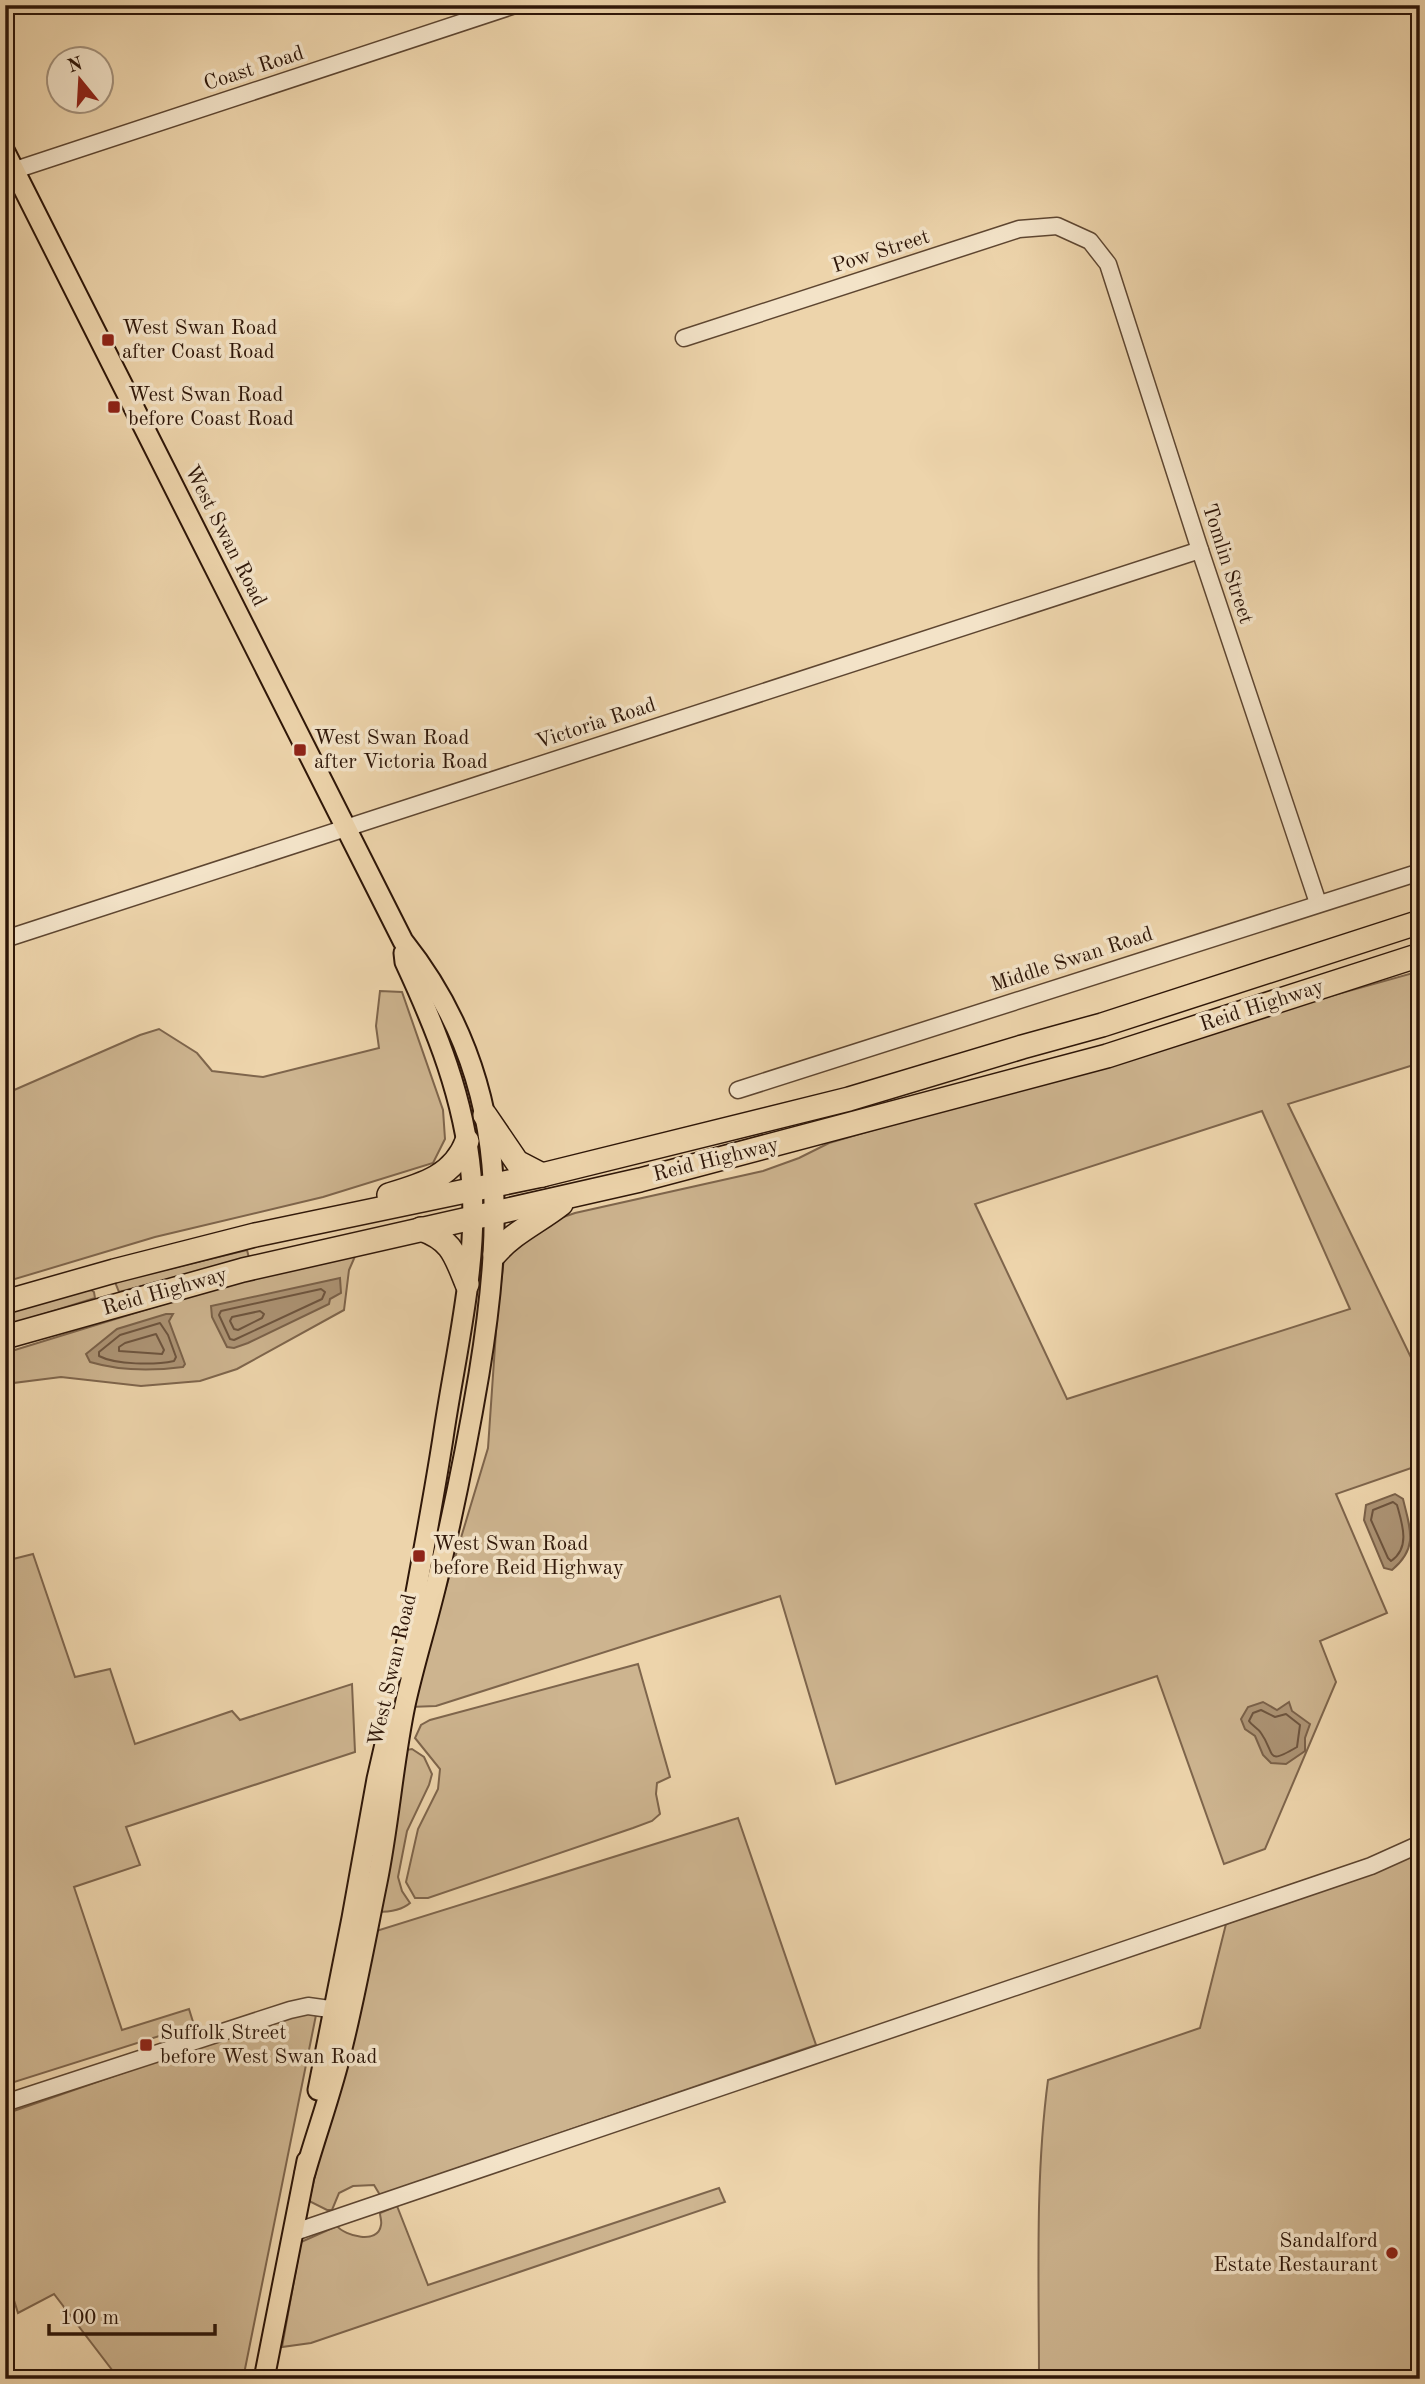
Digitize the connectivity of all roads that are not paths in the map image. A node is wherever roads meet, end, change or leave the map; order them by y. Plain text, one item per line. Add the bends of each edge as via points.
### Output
1 (516, 5) edge
2 (5, 152) edge
3 (10, 172) edge
4 (1090, 240) joint
5 (684, 338) dead end
6 (1200, 550) junction
7 (347, 826) junction
8 (1420, 872) edge
9 (1318, 903) junction
10 (1420, 922) edge
11 (5, 939) edge
12 (403, 941) junction
13 (1420, 955) edge
14 (738, 1090) dead end
15 (485, 1115) junction
16 (467, 1141) junction
17 (542, 1175) junction
18 (483, 1188) junction
19 (569, 1198) junction
20 (363, 1212) junction
21 (483, 1216) junction
22 (421, 1229) junction
23 (495, 1254) junction
24 (467, 1284) junction
25 (5, 1302) edge
26 (5, 1338) edge
27 (1420, 1844) edge
28 (341, 2010) junction
29 (5, 2103) edge
30 (292, 2233) junction
31 (264, 2379) edge

1 - 3 street, Coast Road
2 - 3 main road, West Swan Road
3 - 7 main road, West Swan Road
4 - 5 street, Pow Street via 1057,226 1020,229
4 - 6 street, Tomlin Street via 1108,264
6 - 7 street, Victoria Road
6 - 9 street, Tomlin Street
7 - 11 street, Victoria Road
7 - 12 main road, West Swan Road
8 - 9 street, Middle Swan Road
9 - 14 street, Middle Swan Road
10 - 17 highway, Reid Highway via 1102,1025 849,1099
12 - 15 main road, West Swan Road via 452,1017
12 - 16 main road, West Swan Road via 405,962 452,1073
13 - 19 highway, Reid Highway via 1107,1056
15 - 17 highway via 517,1162
15 - 18 main road, West Swan Road via 494,1169
16 - 18 main road, West Swan Road
16 - 20 highway via 461,1156 445,1172 387,1195
17 - 18 highway, Reid Highway
18 - 20 highway, Reid Highway
18 - 21 main road, West Swan Road
19 - 21 highway, Reid Highway
19 - 23 highway via 512,1235
20 - 25 highway, Reid Highway
21 - 22 highway, Reid Highway
21 - 23 main road, West Swan Road
21 - 24 main road, West Swan Road
22 - 24 highway via 449,1245
22 - 26 highway, Reid Highway via 243,1269
23 - 28 main road, West Swan Road via 473,1409 440,1570 405,1705 377,1881
24 - 28 main road, West Swan Road via 432,1508 352,1919
27 - 30 street via 1358,1870
28 - 29 street via 308,2006 290,2010
28 - 30 main road, West Swan Road
30 - 31 main road, West Swan Road

